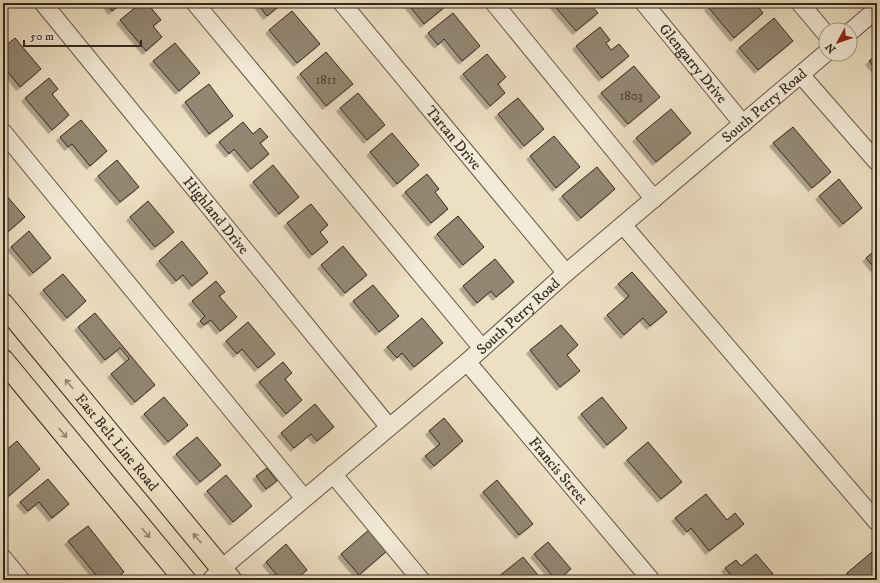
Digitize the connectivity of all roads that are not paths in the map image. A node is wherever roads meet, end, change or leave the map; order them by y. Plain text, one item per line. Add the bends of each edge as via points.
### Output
1 (43, 3) edge
2 (195, 3) edge
3 (342, 3) edge
4 (494, 3) edge
5 (644, 3) edge
6 (800, 3) edge
7 (877, 9) edge
8 (818, 24) edge
9 (858, 25) edge
10 (818, 60) edge
11 (801, 74) junction
12 (743, 124) junction
13 (3, 132) edge
14 (877, 162) edge
15 (654, 199) junction
16 (623, 225) junction
17 (566, 273) junction
18 (3, 304) edge
19 (482, 348) junction
20 (3, 360) edge
21 (467, 362) junction
22 (389, 427) junction
23 (333, 474) junction
24 (304, 498) junction
25 (877, 522) edge
26 (3, 558) edge
27 (221, 576) edge
28 (21, 580) edge
29 (185, 580) edge
30 (421, 580) edge
31 (651, 580) edge

1 - 22 street, Highland Drive
2 - 19 street
3 - 17 street, Tartan Drive
4 - 15 street
5 - 12 street, Glengarry Drive
6 - 8 street
7 - 9 street
10 - 11 street, South Perry Road
11 - 12 street, South Perry Road
11 - 14 street
12 - 15 street, South Perry Road
13 - 24 street
15 - 16 street, South Perry Road
16 - 17 street, South Perry Road
16 - 25 street
17 - 19 street, South Perry Road
27 -> 18 main road, East Belt Line Road
19 - 21 street, South Perry Road
20 -> 29 main road
21 - 22 street, South Perry Road
21 - 31 street, Francis Street
22 - 23 street, South Perry Road
23 - 24 street, South Perry Road
23 - 30 street
24 - 27 street, South Perry Road
26 - 28 street

